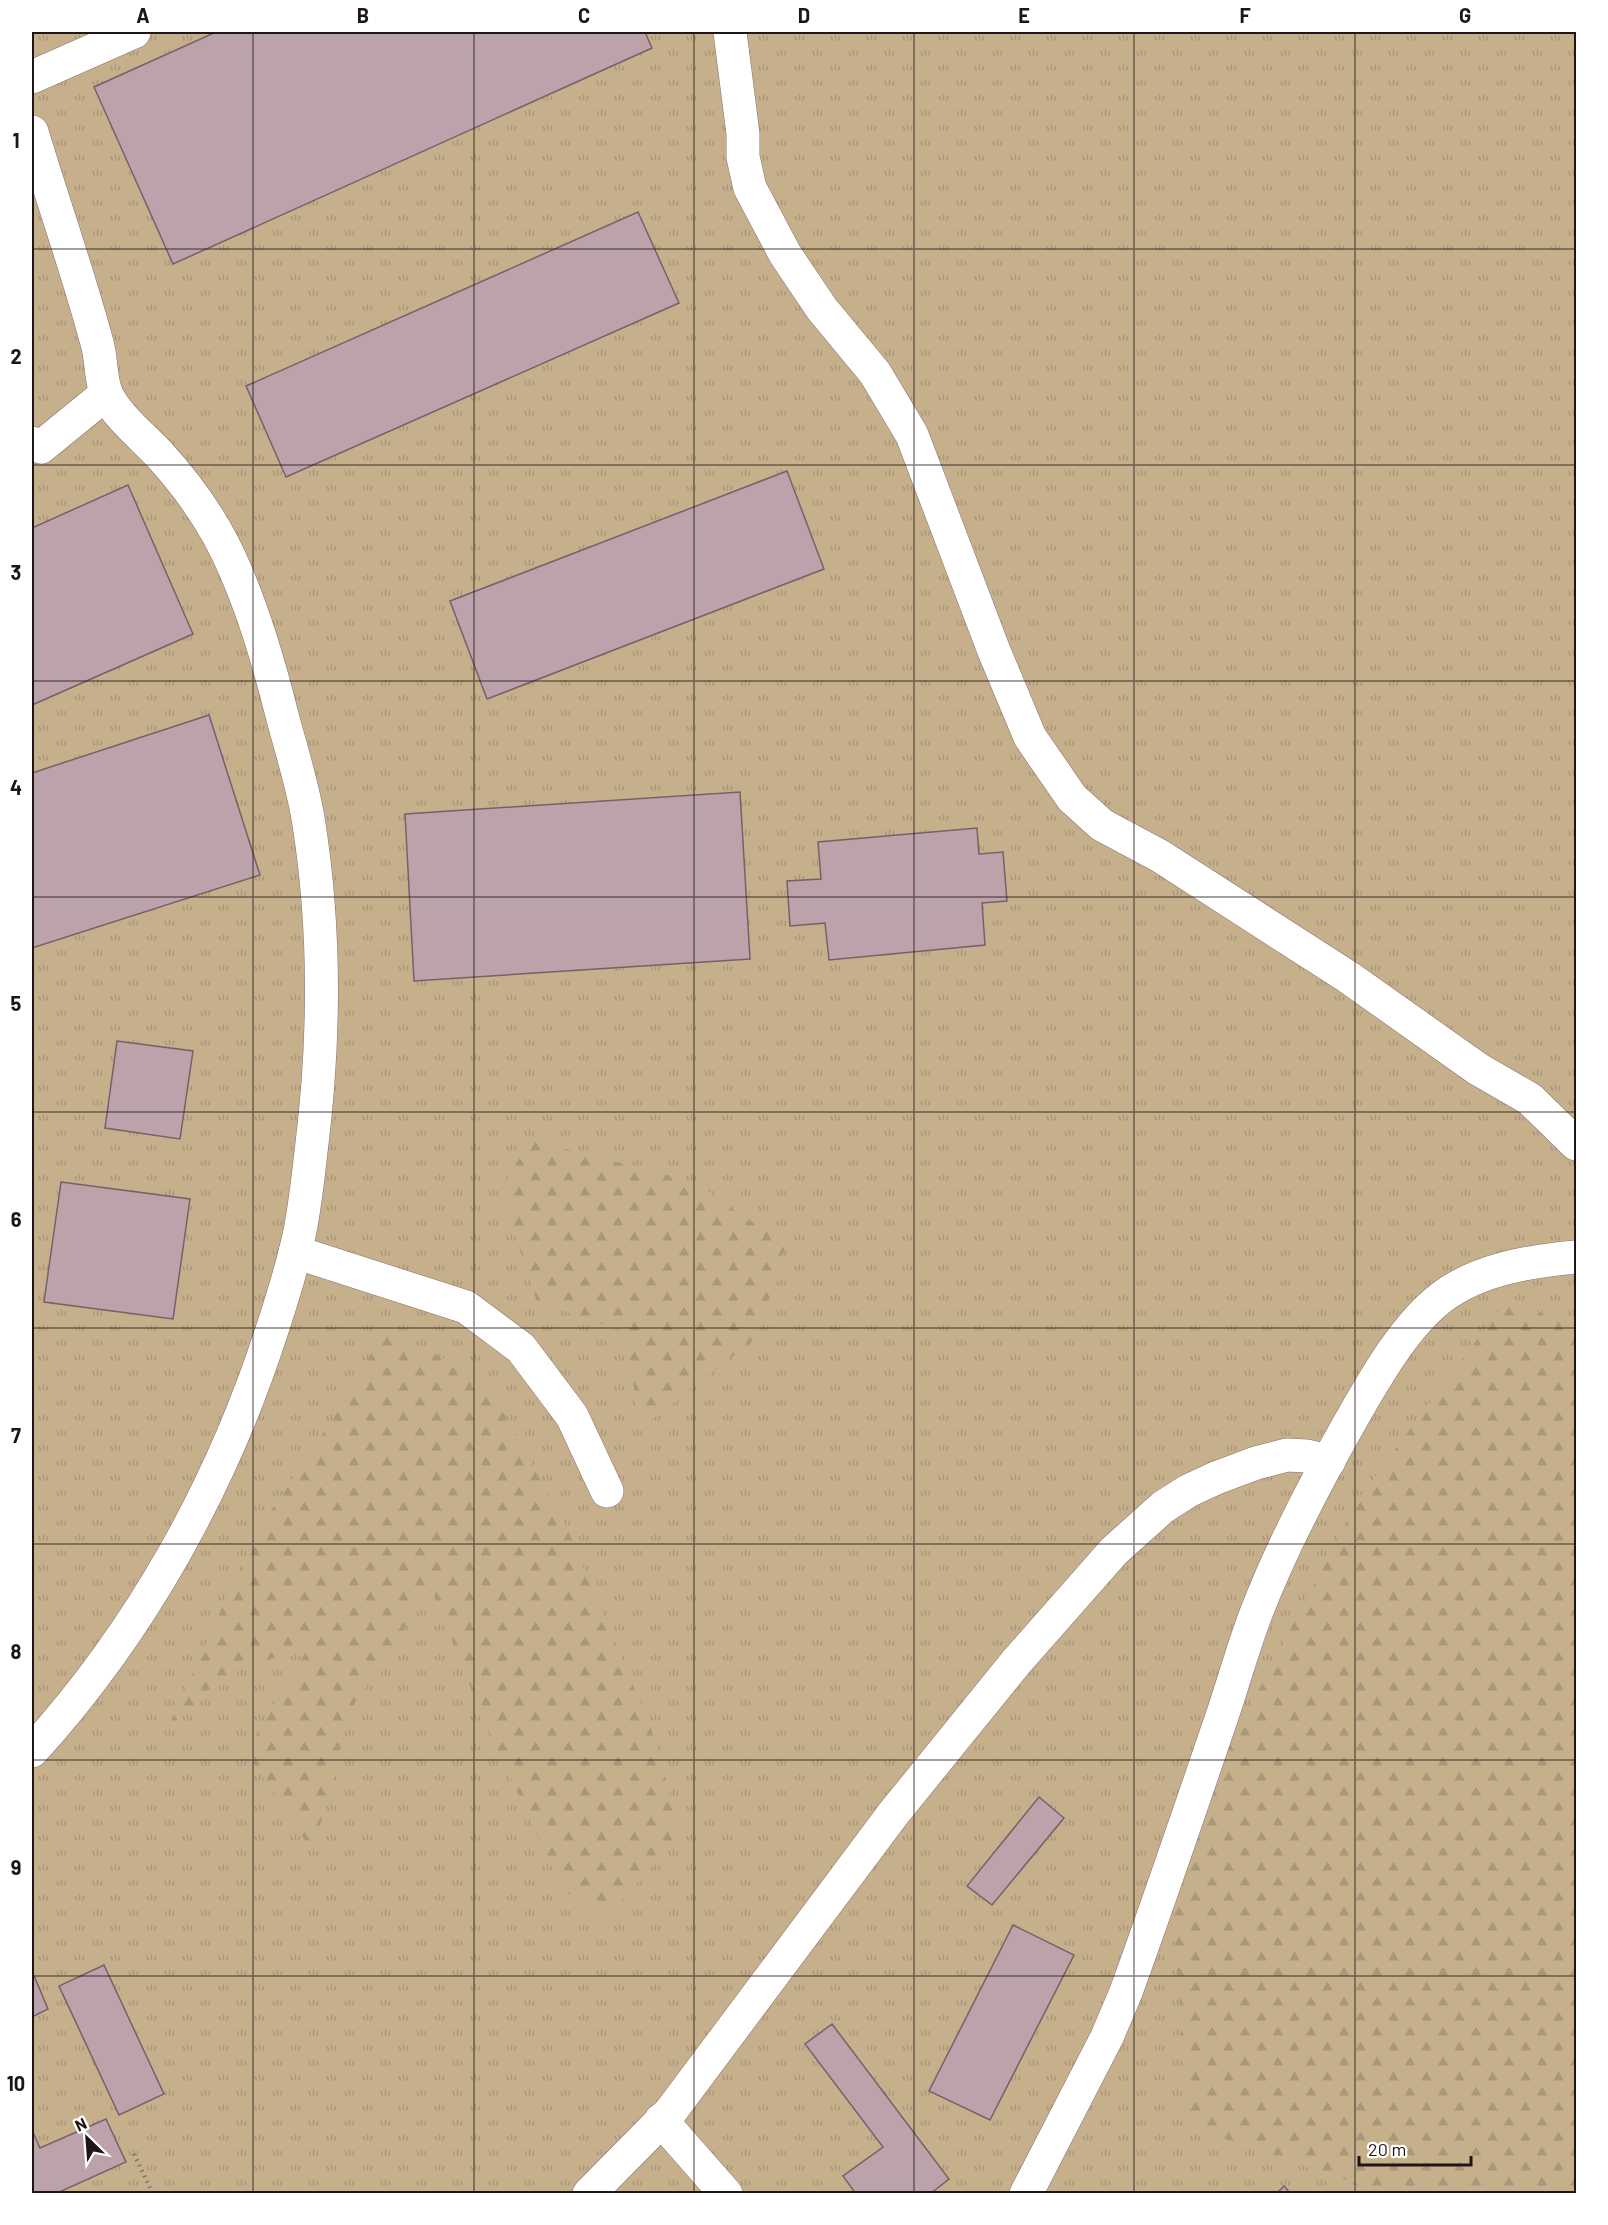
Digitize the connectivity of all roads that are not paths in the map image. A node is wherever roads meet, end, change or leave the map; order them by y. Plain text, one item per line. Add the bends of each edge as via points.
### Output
1 (134, 32) edge
2 (730, 32) edge
3 (32, 77) edge
4 (32, 132) edge
5 (106, 394) junction
6 (32, 443) edge
7 (1576, 1144) edge
8 (295, 1252) junction
9 (1576, 1257) edge
10 (1329, 1461) junction
11 (607, 1491) dead end
12 (32, 1752) edge
13 (662, 2120) junction
14 (589, 2193) edge
15 (726, 2193) edge
16 (1026, 2193) edge

1 - 3 street
2 - 7 street via 743,157 750,188 785,254 822,309 875,373 912,435 1030,737 1072,798 1102,825 1160,856 1348,976 1478,1069 1530,1099
4 - 5 street via 98,346
5 - 6 street via 42,447
5 - 8 street via 194,496 235,568 272,676 307,814 322,961 321,1044 308,1177
8 - 11 street via 466,1307 521,1348 572,1416
8 - 12 street via 257,1377 235,1434 177,1551 131,1625
9 - 10 street via 1504,1269 1471,1280 1442,1297 1419,1319 1392,1355
10 - 13 street via 1287,1455 1216,1478 1163,1507 1114,1551 1017,1661 893,1814
10 - 16 street via 1257,1611 1126,1992 1107,2037
13 - 14 street
13 - 15 street

